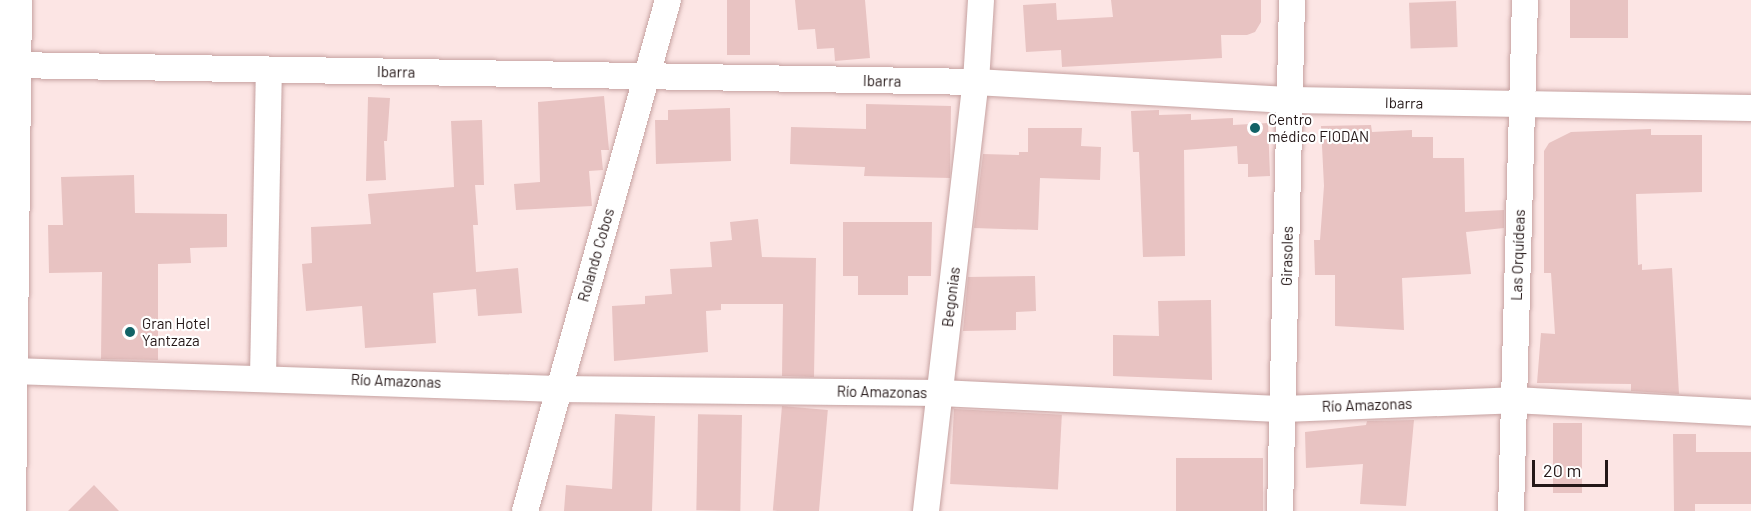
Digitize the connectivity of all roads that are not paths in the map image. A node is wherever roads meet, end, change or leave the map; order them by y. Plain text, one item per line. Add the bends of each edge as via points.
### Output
1 (15, 0) edge
2 (668, 0) edge
3 (981, 0) edge
4 (1292, 0) edge
5 (1526, 0) edge
6 (13, 65) junction
7 (269, 70) junction
8 (647, 78) junction
9 (976, 82) junction
10 (1291, 100) junction
11 (1523, 106) junction
12 (1751, 108) edge
13 (12, 371) junction
14 (263, 377) junction
15 (557, 389) junction
16 (940, 393) junction
17 (1514, 400) junction
18 (1284, 408) junction
19 (1751, 413) edge
20 (9, 511) edge
21 (525, 511) edge
22 (926, 511) edge
23 (1280, 511) edge
24 (1511, 511) edge

1 - 6 street
2 - 8 street, Rolando Cobos
3 - 9 street, Begonias
4 - 10 street, Girasoles
5 - 11 street, Las Orquídeas
6 - 7 street, Ibarra
6 - 13 street
7 - 8 street, Ibarra
7 - 14 street
8 - 9 street, Ibarra
8 - 15 street, Rolando Cobos
9 - 10 street, Ibarra
9 - 16 street, Begonias
10 - 11 street, Ibarra
10 - 18 street, Girasoles
11 - 12 street, Ibarra
11 - 17 street, Las Orquídeas
13 - 14 street, Río Amazonas
13 - 20 street
14 - 15 street, Río Amazonas
15 - 16 street, Río Amazonas
15 - 21 street, Rolando Cobos
16 - 18 street, Río Amazonas
16 - 22 street, Begonias
17 - 18 street, Río Amazonas
17 - 19 street, Río Amazonas
17 - 24 street, Las Orquídeas
18 - 23 street, Girasoles

